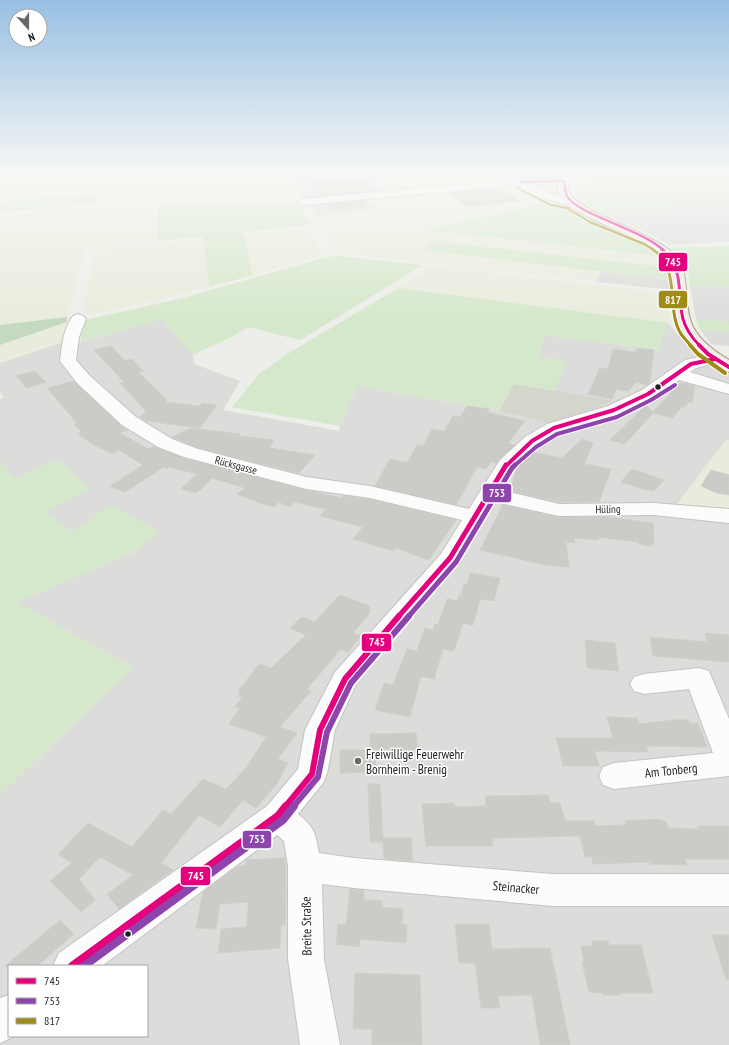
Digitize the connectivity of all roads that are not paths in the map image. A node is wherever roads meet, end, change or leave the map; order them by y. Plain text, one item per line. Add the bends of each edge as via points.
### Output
1 (610, 222) edge
2 (78, 319) dead end
3 (722, 363) edge
4 (677, 374) junction
5 (729, 389) edge
6 (489, 494) junction
7 (729, 516) edge
8 (475, 517) junction
9 (644, 684) dead end
10 (729, 757) edge
11 (729, 764) edge
12 (614, 776) dead end
13 (278, 816) junction
14 (305, 866) junction
15 (729, 890) edge
16 (73, 965) edge
17 (8, 1015) edge
18 (0, 1023) edge
19 (320, 1045) edge

1 - 3 main road via 650,240 670,256 676,267 685,326 697,344
2 - 8 street, Rücksgasse via 71,337 68,361 83,380 129,421 165,443 191,453 306,483 370,492
3 - 4 street via 691,364
4 - 5 street
4 - 6 street via 648,394 614,410 554,428 532,441 507,464
6 - 7 street, Hüling via 559,510 653,509
6 - 8 street
8 - 13 street via 450,558 345,679 320,730 312,774
9 - 10 street via 699,678
11 - 12 street, Am Tonberg
13 - 14 street, Breite Straße via 299,834
13 - 16 street
14 - 15 street, Steinacker via 354,873 553,890
14 - 19 street, Breite Straße via 306,959
17 - 18 street

